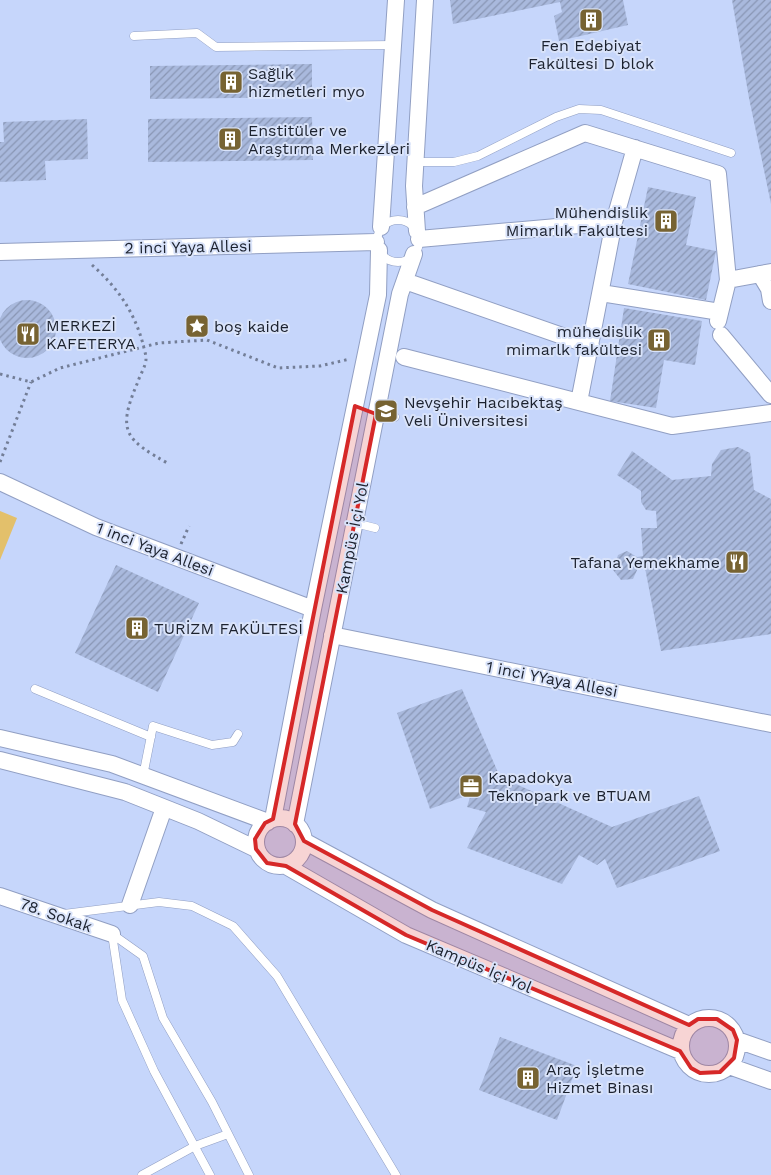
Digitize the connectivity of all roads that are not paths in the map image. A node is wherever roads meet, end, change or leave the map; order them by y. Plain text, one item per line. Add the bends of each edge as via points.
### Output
1 (396, 0) edge
2 (425, 0) edge
3 (134, 36) dead end
4 (393, 45) junction
5 (634, 148) junction
6 (731, 153) dead end
7 (416, 162) junction
8 (416, 207) junction
9 (614, 222) junction
10 (379, 240) junction
11 (417, 241) junction
12 (0, 252) edge
13 (765, 273) edge
14 (728, 280) junction
15 (405, 281) junction
16 (601, 293) junction
17 (771, 301) edge
18 (719, 323) junction
19 (591, 346) junction
20 (404, 357) dead end
21 (771, 395) edge
22 (579, 402) junction
23 (355, 406) junction
24 (376, 414) junction
25 (771, 414) edge
26 (395, 417) dead end
27 (0, 482) edge
28 (355, 523) junction
29 (375, 528) dead end
30 (313, 610) junction
31 (332, 635) junction
32 (35, 689) dead end
33 (771, 724) edge
34 (238, 734) dead end
35 (151, 737) junction
36 (0, 738) edge
37 (0, 760) edge
38 (143, 776) junction
39 (164, 808) junction
40 (270, 820) junction
41 (296, 824) junction
42 (304, 841) junction
43 (256, 849) junction
44 (286, 866) junction
45 (0, 896) edge
46 (130, 905) junction
47 (55, 915) junction
48 (112, 934) junction
49 (689, 1025) junction
50 (737, 1040) junction
51 (680, 1051) junction
52 (771, 1052) edge
53 (729, 1066) junction
54 (771, 1081) edge
55 (228, 1134) junction
56 (195, 1146) junction
57 (142, 1175) edge
58 (210, 1175) edge
59 (249, 1175) edge
60 (396, 1175) edge

1 - 4 street, Kampüs İçi Yol
2 - 7 street, Kampüs İçi Yol
3 - 4 lane via 197,33 216,46
4 - 10 street, Kampüs İçi Yol
5 - 8 street via 585,133
5 - 9 street
5 - 14 street via 718,174
6 - 7 lane via 601,110 579,109 478,156 454,162
7 - 8 street, Kampüs İçi Yol
8 - 11 street, Kampüs İçi Yol
9 - 11 street
9 - 16 street
10 - 11 lane via 391,261 399,262
10 - 11 lane via 396,219 412,224
10 - 12 street, 2 inci Yaya Allesi
10 - 23 street, Kampüs İçi Yol via 378,295
11 - 15 street, Kampüs İçi Yol
13 - 14 street
13 - 17 street
14 - 18 street
15 - 19 street
15 - 24 street, Kampüs İçi Yol
16 - 18 street
16 - 19 street
18 - 21 street
19 - 22 street
20 - 22 street
22 - 25 street via 672,426
23 - 24 street
23 - 30 street, Kampüs İçi Yol
24 - 26 lane
24 - 28 street, Kampüs İçi Yol
27 - 30 street, 1 inci Yaya Allesi via 96,527
28 - 29 lane
28 - 31 street, Kampüs İçi Yol
30 - 40 street, Kampüs İçi Yol
31 - 33 street, 1 inci YYaya Allesi
31 - 41 street, Kampüs İçi Yol
32 - 35 lane
34 - 35 lane via 233,742 221,745 195,741 154,726
35 - 38 lane
36 - 38 street via 112,764
37 - 39 street via 124,792
38 - 40 street
39 - 43 street via 198,820
39 - 46 street
40 - 41 street via 283,818
40 - 43 street via 258,830
41 - 42 street
42 - 44 street via 301,855
42 - 49 street, Kampüs İçi Yol via 432,910
43 - 44 street via 267,863 276,867
44 - 51 street, Kampüs İçi Yol via 406,936
45 - 47 street, 78. Sokak
46 - 47 lane
46 - 60 lane via 159,902 192,906 233,926 277,976
47 - 48 street, 78. Sokak
48 - 55 lane via 143,956 163,1018
48 - 56 lane via 122,1000 154,1070
49 - 50 street via 707,1017 717,1019 726,1023
49 - 51 street via 680,1042
50 - 52 street
50 - 53 street via 737,1049
51 - 53 street via 684,1061 700,1073 720,1072
53 - 54 street
55 - 56 lane
55 - 59 lane
56 - 57 lane
56 - 58 lane

